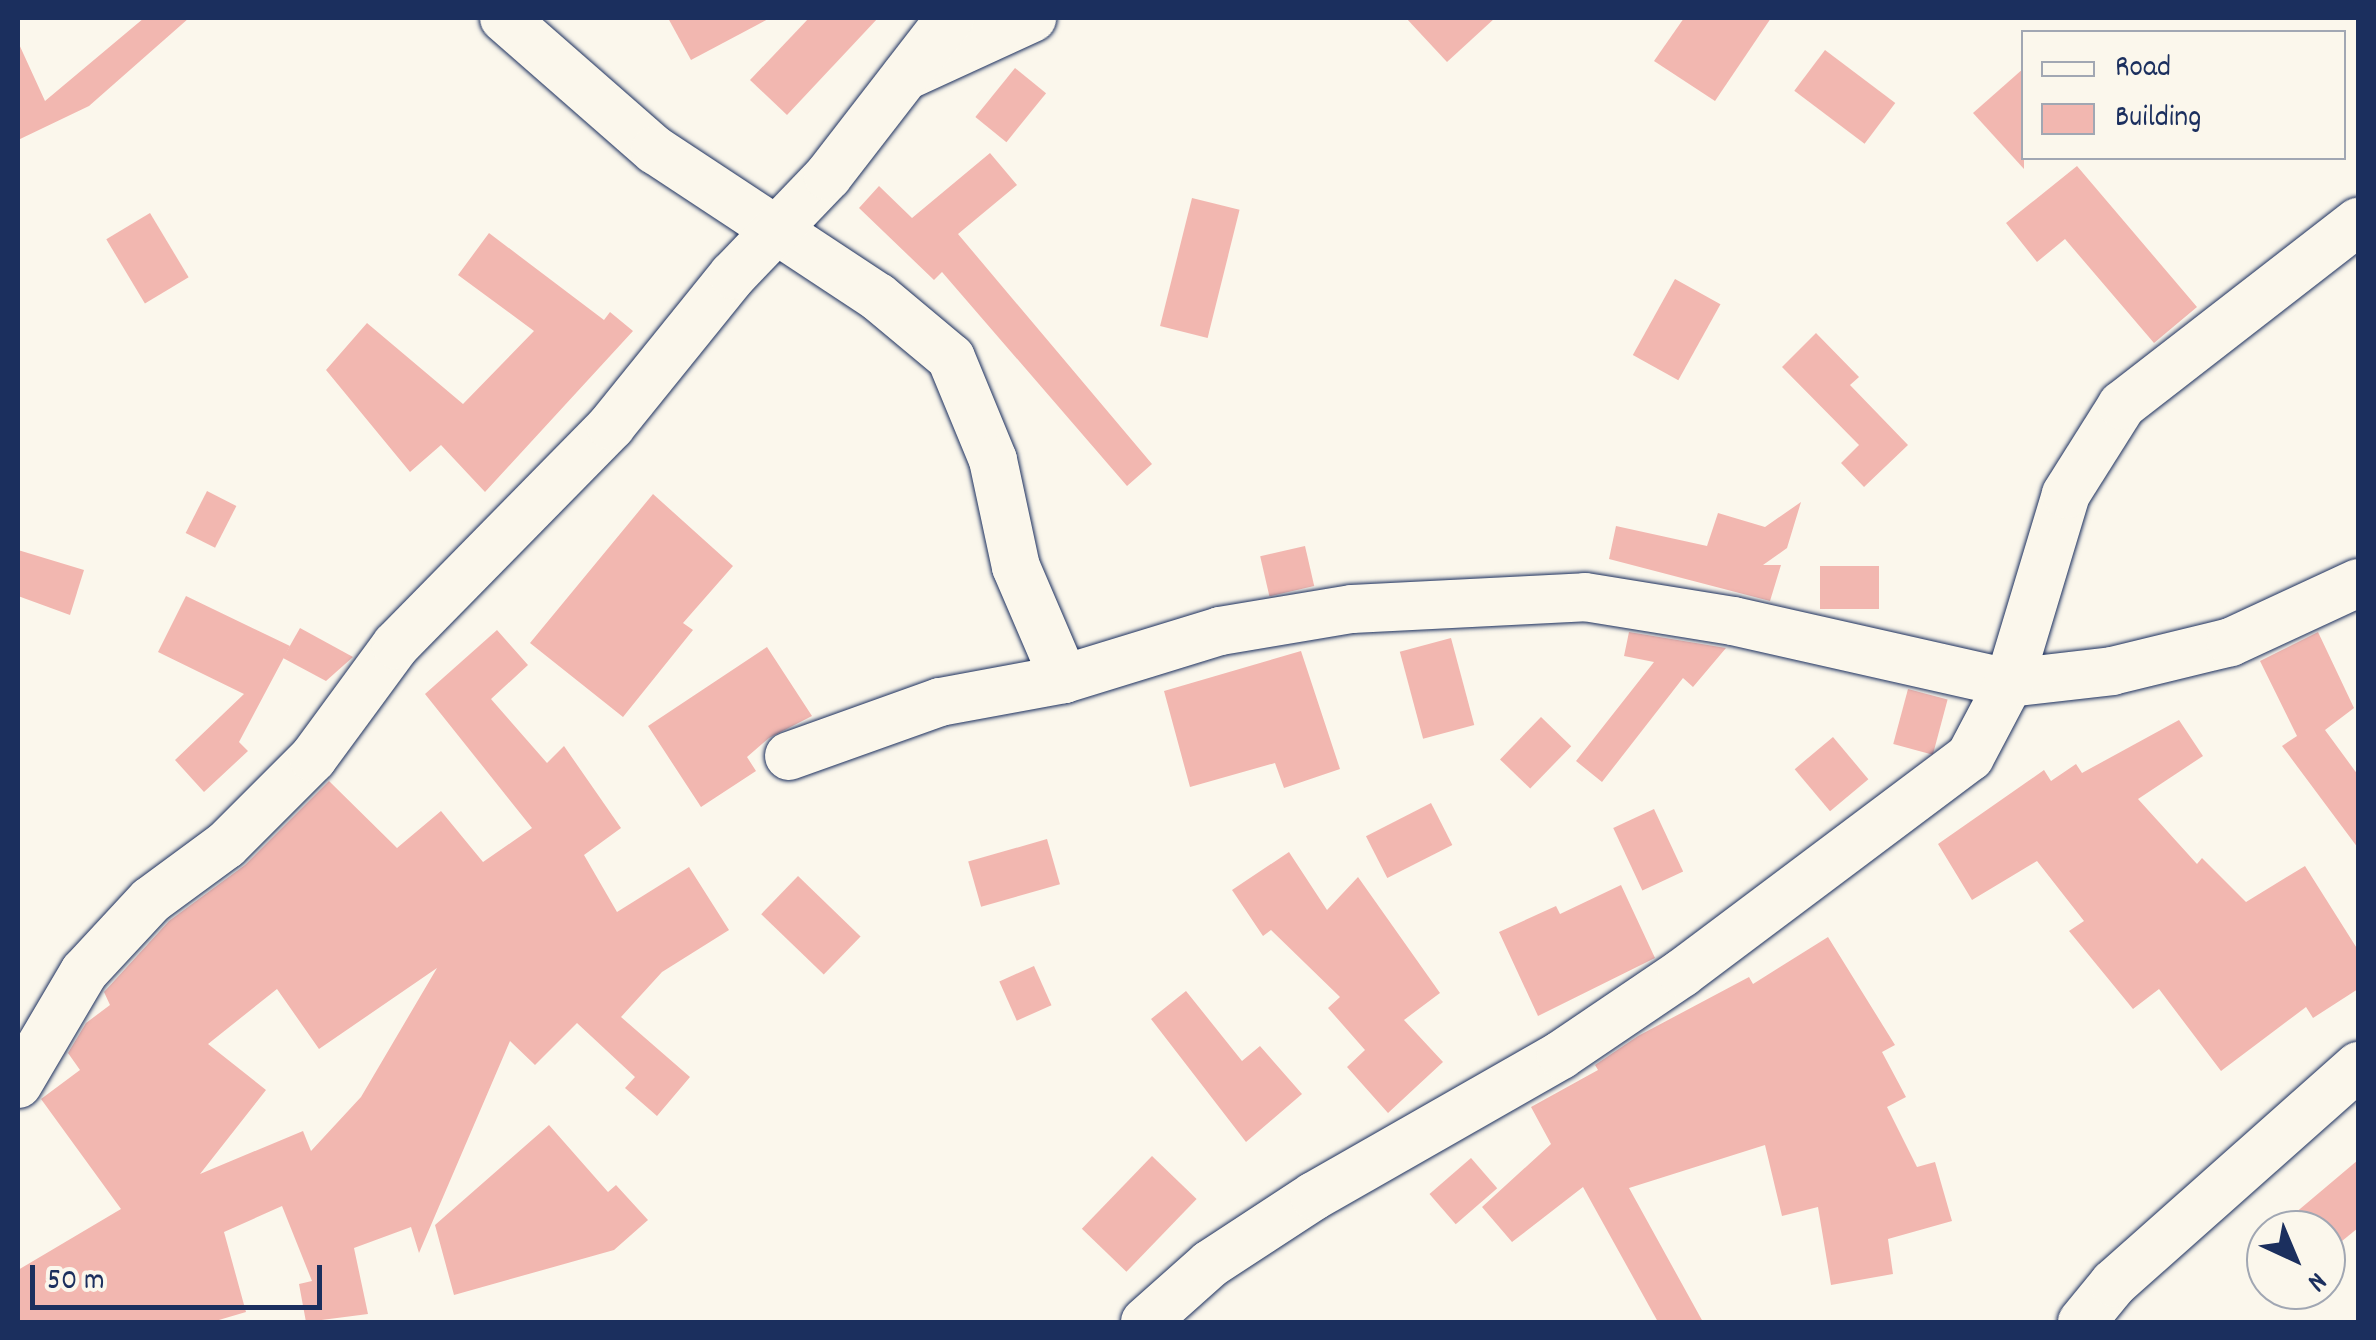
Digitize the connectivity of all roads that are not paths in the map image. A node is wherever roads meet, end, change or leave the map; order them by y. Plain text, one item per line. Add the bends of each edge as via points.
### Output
1 (504, 18) edge
2 (950, 18) edge
3 (1032, 18) edge
4 (903, 78) junction
5 (2358, 222) edge
6 (776, 233) junction
7 (2358, 584) edge
8 (1064, 679) junction
9 (2009, 683) junction
10 (790, 756) dead end
11 (2358, 1066) edge
12 (18, 1084) edge
13 (1146, 1322) edge
14 (2082, 1322) edge

1 - 6 street via 655,150
2 - 4 street
3 - 4 street
4 - 6 street
5 - 9 street via 2122,404 2066,494
6 - 8 street via 878,297 951,358 993,460 1016,566
6 - 12 street via 733,275 611,426 396,646 313,758 226,846 151,900 84,972
7 - 9 street via 2231,642 2112,671
8 - 9 street via 1220,631 1352,609 1585,597 1733,621
8 - 10 street via 940,702
9 - 13 street via 1970,757 1822,870 1561,1055 1346,1176 1225,1254
11 - 14 street via 2114,1283

